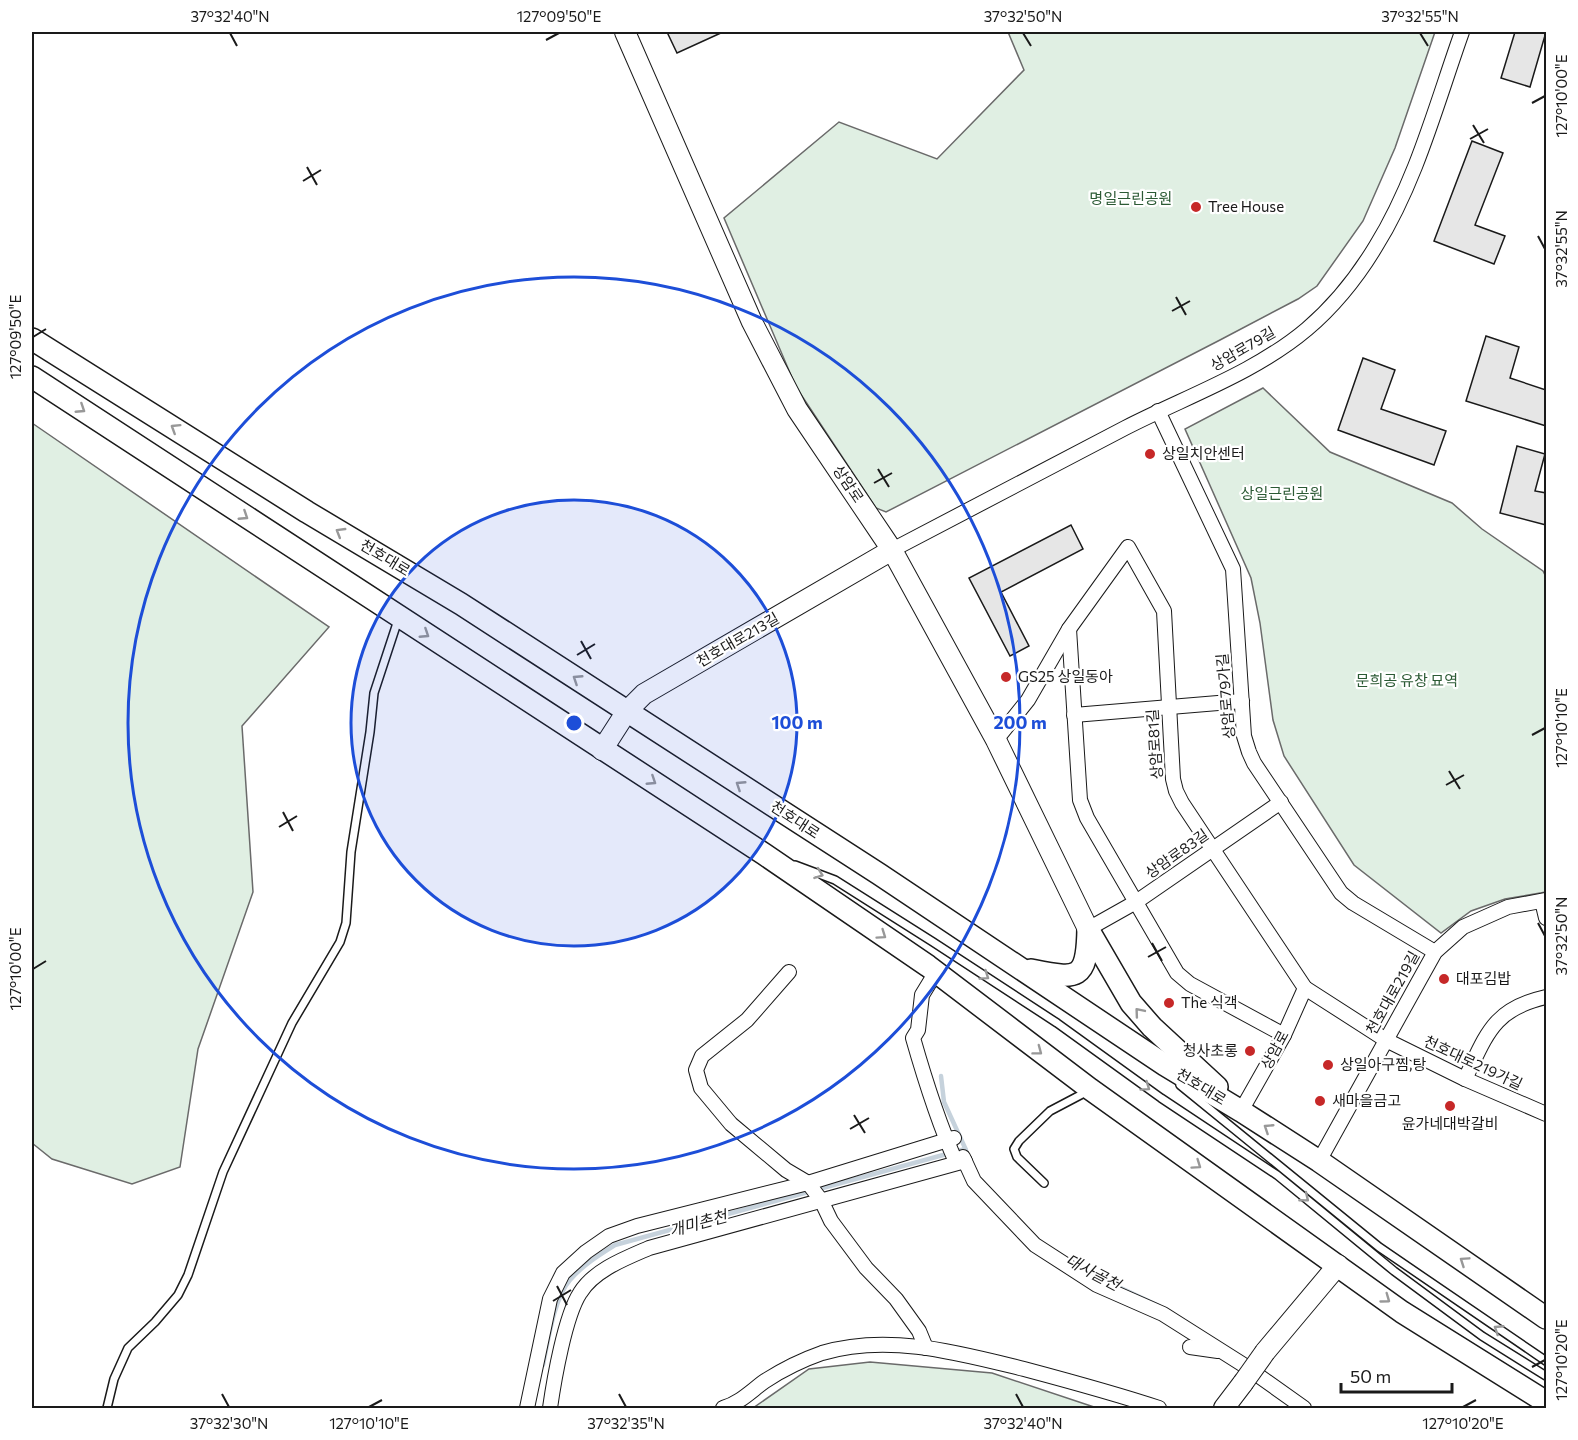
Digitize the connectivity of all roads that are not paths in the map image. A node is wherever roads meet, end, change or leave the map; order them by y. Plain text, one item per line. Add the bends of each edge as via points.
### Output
1 (625, 32) edge
2 (1462, 32) edge
3 (32, 339) edge
4 (32, 377) edge
5 (1158, 411) junction
6 (892, 550) junction
7 (399, 617) junction
8 (1069, 629) junction
9 (1242, 701) junction
10 (1170, 707) junction
11 (627, 711) junction
12 (1074, 715) junction
13 (996, 740) junction
14 (602, 750) junction
15 (1281, 802) junction
16 (1213, 849) junction
17 (764, 854) junction
18 (1544, 901) edge
19 (1136, 902) junction
20 (1546, 918) edge
21 (1089, 929) junction
22 (1435, 952) junction
23 (1020, 968) junction
24 (789, 972) dead end
25 (936, 972) junction
26 (1305, 988) junction
27 (1546, 997) edge
28 (1105, 1026) junction
29 (1284, 1035) junction
30 (1386, 1040) junction
31 (1465, 1079) junction
32 (1090, 1089) junction
33 (1241, 1111) junction
34 (1546, 1114) edge
35 (956, 1150) junction
36 (1319, 1161) junction
37 (808, 1183) junction
38 (1044, 1183) dead end
39 (821, 1200) junction
40 (1338, 1265) junction
41 (1546, 1318) edge
42 (1190, 1347) dead end
43 (926, 1348) junction
44 (1221, 1351) junction
45 (1546, 1361) edge
46 (1546, 1376) edge
47 (1276, 1388) junction
48 (1546, 1402) edge
49 (107, 1408) edge
50 (527, 1408) edge
51 (550, 1408) edge
52 (723, 1408) edge
53 (1159, 1408) edge
54 (1224, 1408) edge
55 (1288, 1408) edge
56 (1304, 1408) edge

1 - 6 main road, 상암로 via 752,322 797,409
2 - 5 street, 상암로79길 via 1399,204 1355,277 1307,329 1290,341 1256,363
11 -> 3 main road, 천호대로
4 -> 7 main road
5 - 6 street, 상암로79길
5 - 9 street, 상암로79가길 via 1233,569
6 - 11 main road, 천호대로213길 via 644,694
6 - 13 main road, 상암로
7 -> 14 main road
7 - 49 lane via 374,693 351,852 346,923 340,942 292,1023 223,1172 183,1286 128,1348 114,1378
8 - 10 street, 상암로81길 via 1128,547 1164,611
8 - 12 street
8 - 13 street, 상암로81길 via 1028,700
9 - 10 street
9 - 15 street, 상암로79가길 via 1249,752
10 - 12 street
10 - 16 street, 상암로81길 via 1176,791
11 - 14 main road, 천호대로213길
23 -> 11 main road, 천호대로
12 - 19 street via 1080,800
13 - 21 main road, 상암로
14 -> 17 main road
15 - 16 street, 상암로83길
15 - 22 street, 상암로79가길 via 1341,893
16 - 19 street, 상암로83길
16 - 26 street, 상암로81길
17 -> 25 main road
17 -> 46 lane via 835,880 1057,1023 1277,1175 1394,1271 1482,1336
18 - 20 street
18 - 22 street, 천호대로219길 via 1508,907 1463,927
19 - 21 street, 상암로83길
19 - 29 street via 1177,973 1190,984
21 - 23 main road via 1086,962 1077,973 1066,977
33 -> 21 main road via 1131,1003
22 - 30 street, 천호대로219길
23 - 28 main road, 천호대로
24 - 37 street via 747,1020 702,1056 696,1070 701,1088 731,1124 786,1170
25 -> 32 main road
25 - 35 street via 922,995 918,1030
26 - 29 street, 상암로
26 - 30 street, 상암로81길
27 - 31 street via 1528,1001 1496,1020
28 - 33 main road, 천호대로
45 -> 28 lane via 1379,1247
29 - 33 street, 상암로
30 - 31 street, 천호대로219가길
30 - 36 street, 천호대로219길
31 - 34 street, 천호대로219가길
32 - 38 lane via 1050,1111 1014,1149 1017,1157
32 -> 40 main road
36 -> 33 main road, 천호대로
35 - 37 street
35 - 39 street
35 - 44 street via 974,1181 1035,1245 1097,1285 1163,1314
41 -> 36 main road, 천호대로
37 - 39 street
37 - 50 street via 637,1226 609,1236 586,1252 563,1273 550,1299
39 - 43 street via 831,1221 866,1268 896,1299 919,1331
39 - 51 street via 649,1248 599,1275 580,1292 568,1323
40 -> 48 main road via 1402,1312
40 - 54 main road, bridge
42 - 44 street
43 - 52 street via 861,1346 823,1353 792,1366
43 - 53 street via 1104,1389
44 - 47 street
47 - 55 street
47 - 56 street

